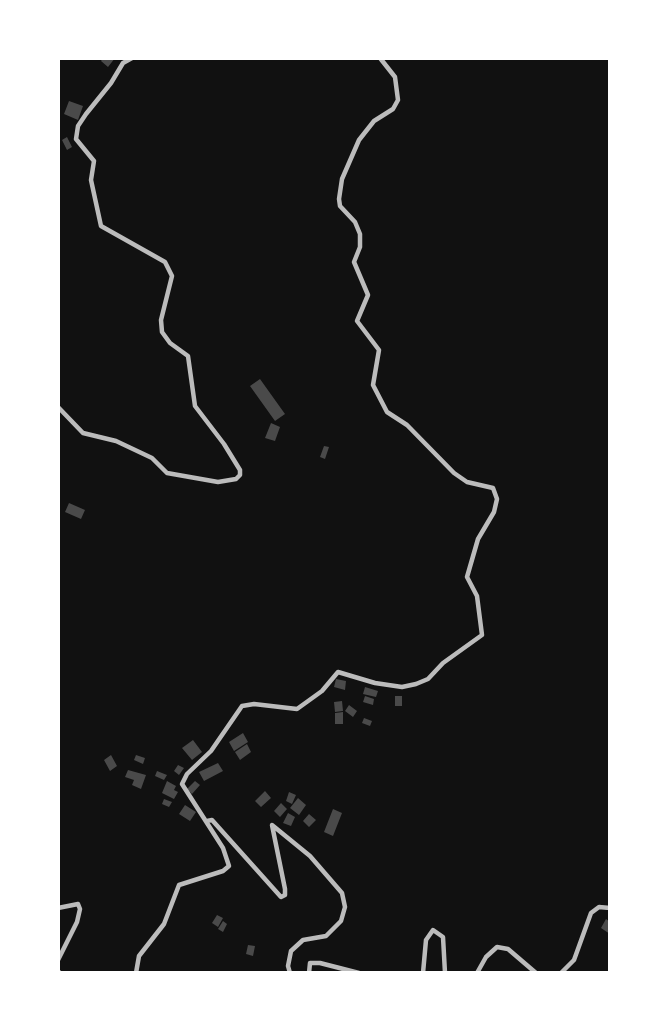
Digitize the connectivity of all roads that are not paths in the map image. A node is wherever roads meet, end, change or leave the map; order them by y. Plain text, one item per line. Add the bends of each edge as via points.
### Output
1 (132, 58) edge
2 (380, 58) edge
3 (58, 407) edge
4 (207, 821) junction
5 (58, 908) edge
6 (610, 908) edge
7 (58, 960) edge
8 (136, 973) edge
9 (290, 973) edge
10 (309, 973) edge
11 (359, 973) edge
12 (422, 973) edge
13 (445, 973) edge
14 (477, 973) edge
15 (536, 973) edge
16 (561, 973) edge

1 - 3 street via 123,63 86,114 76,139 94,161 91,180 101,226 166,262 172,276 162,332 188,356 195,406 224,443 240,475 218,482 167,473 152,458 116,441 83,433
2 - 4 street via 395,77 398,100 359,140 342,179 339,199 360,234 354,262 368,295 357,321 379,350 373,385 387,412 407,425 454,473 467,482 492,488 497,499 467,577 477,596 482,635 416,684 402,687 338,673 297,709 243,706 182,784
4 - 8 street via 229,866 179,885 164,924 139,956
4 - 9 street via 212,820 281,897 285,889 272,825 310,856 342,893 341,921 326,936 303,940 291,951
5 - 7 street via 78,904 80,909
6 - 16 street via 598,907 591,913 575,960
10 - 11 street via 310,964 320,963
12 - 13 street via 426,940 433,930 443,937
14 - 15 street via 497,947 508,949

